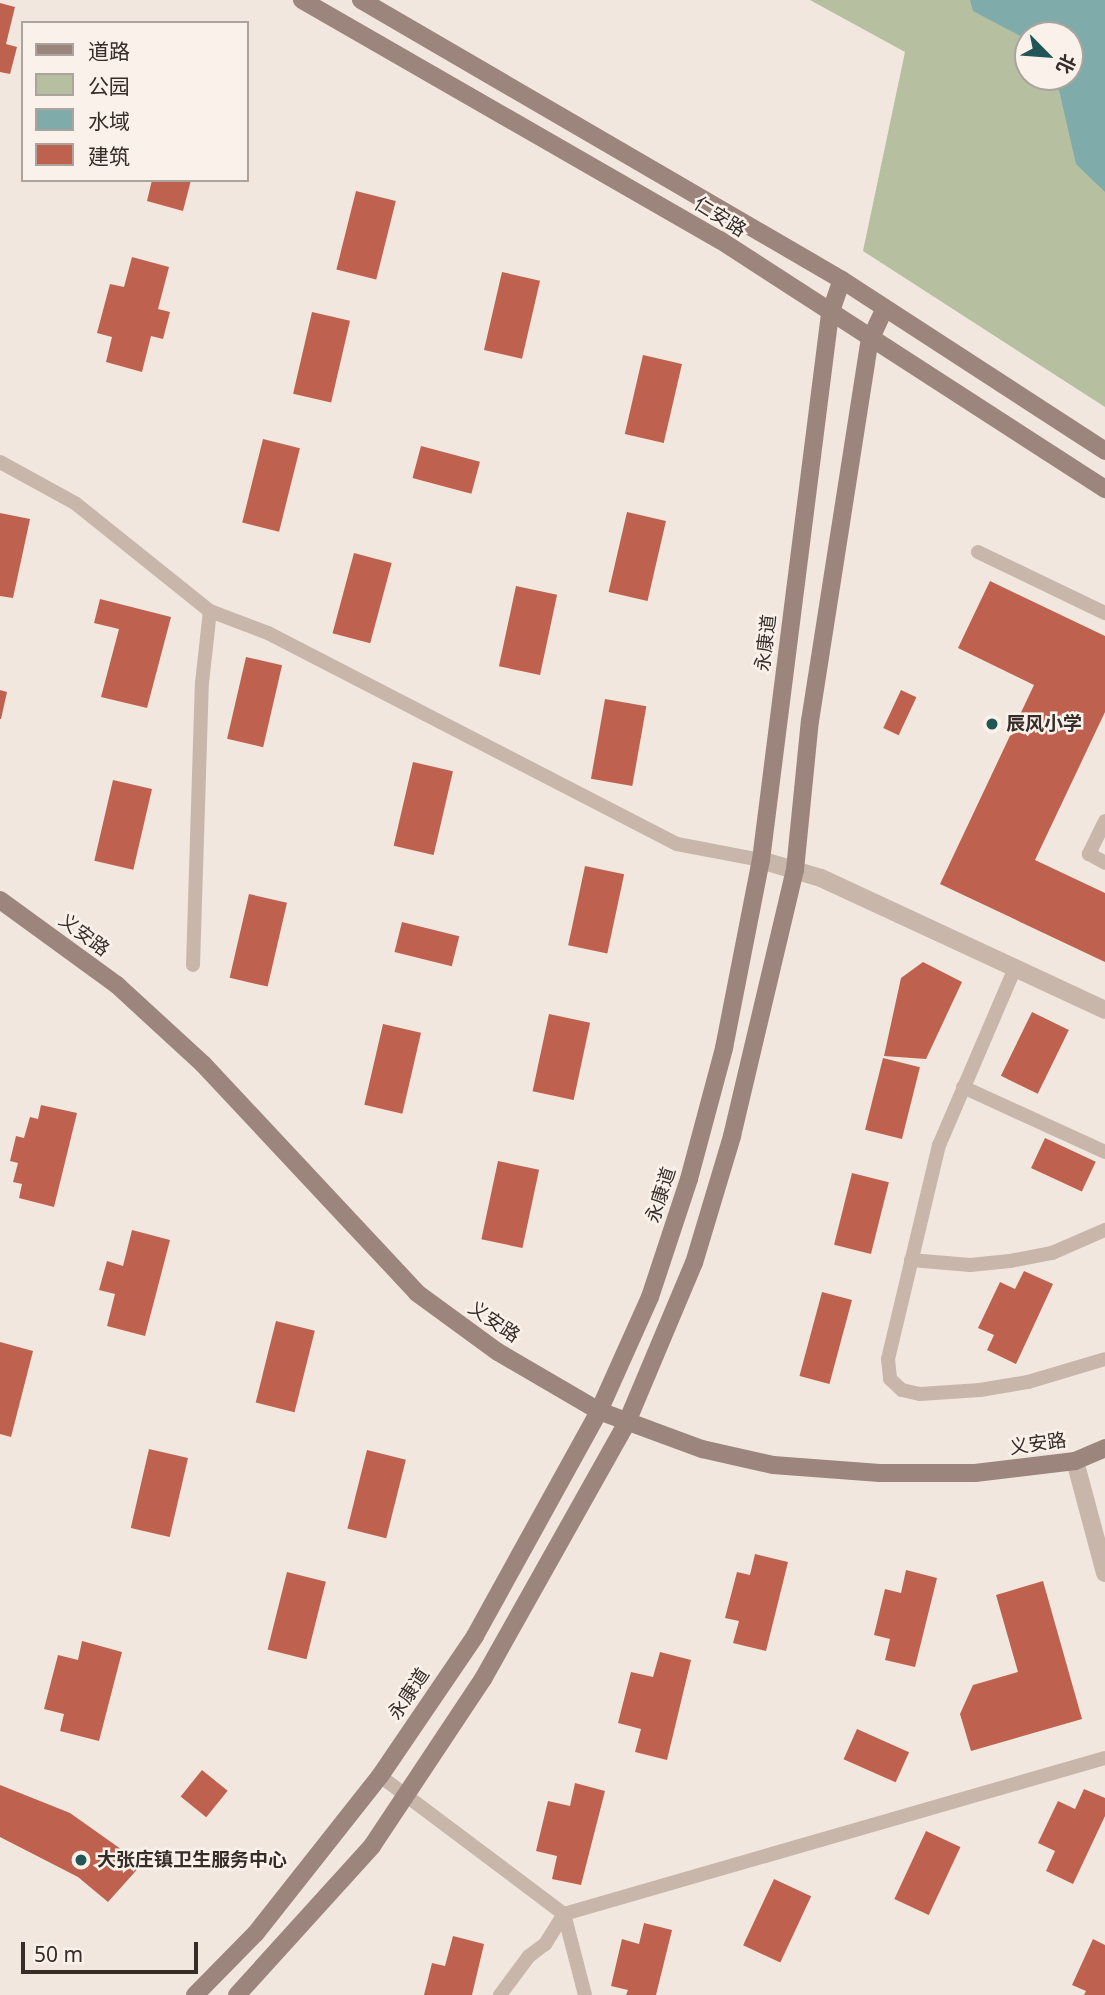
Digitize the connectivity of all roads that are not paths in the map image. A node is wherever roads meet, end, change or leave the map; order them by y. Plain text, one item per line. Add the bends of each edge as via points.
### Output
1 (302, 0) edge
2 (360, 0) edge
3 (842, 280) junction
4 (885, 308) junction
5 (830, 314) junction
6 (870, 340) junction
7 (1105, 451) edge
8 (0, 462) edge
9 (1105, 489) edge
10 (978, 552) dead end
11 (210, 611) junction
12 (1105, 613) edge
13 (1105, 821) edge
14 (761, 860) junction
15 (1105, 863) edge
16 (795, 870) junction
17 (0, 900) edge
18 (193, 965) dead end
19 (1015, 968) junction
20 (1105, 1010) edge
21 (963, 1087) junction
22 (1105, 1152) edge
23 (1105, 1230) edge
24 (911, 1260) junction
25 (1105, 1359) edge
26 (598, 1411) junction
27 (627, 1422) junction
28 (1105, 1448) edge
29 (1075, 1461) junction
30 (1105, 1573) edge
31 (1105, 1758) edge
32 (380, 1776) junction
33 (408, 1797) junction
34 (564, 1914) junction
35 (195, 1995) edge
36 (237, 1995) edge
37 (500, 1995) edge
38 (585, 1995) edge

1 - 5 street, 仁安路 via 720,240
2 - 3 street, 仁安路
3 - 4 street, 仁安路
3 - 5 street, 永康道
4 - 6 street
4 - 7 street, 仁安路
5 - 6 street, 仁安路
5 - 14 street, 永康道
6 - 9 street, 仁安路
6 - 16 street via 810,722
8 - 11 lane via 75,503
10 - 12 lane
11 - 14 lane via 268,632 677,844
11 - 18 lane via 202,683
13 - 15 lane via 1089,854
14 - 16 street
14 - 26 street, 永康道 via 724,1048 689,1179 650,1297
16 - 19 street
16 - 27 street via 732,1136 698,1250
17 - 26 street, 义安路 via 117,985 203,1064 416,1293 498,1352
19 - 20 street
19 - 21 lane
21 - 22 lane
21 - 24 lane via 939,1145
23 - 24 lane via 1052,1253 1010,1261 970,1265
24 - 25 lane via 888,1359 890,1379 902,1390 920,1394 980,1390 1028,1382
26 - 27 street, 义安路
26 - 32 street, 永康道 via 474,1636
27 - 29 street, 义安路 via 702,1450 773,1465 975,1473
27 - 33 street via 484,1679
28 - 29 street, 义安路
29 - 30 street
31 - 34 lane
32 - 33 lane
32 - 35 street, 永康道 via 256,1933
33 - 34 lane
33 - 36 street via 326,1899
34 - 37 lane via 545,1944 521,1965
34 - 38 lane

